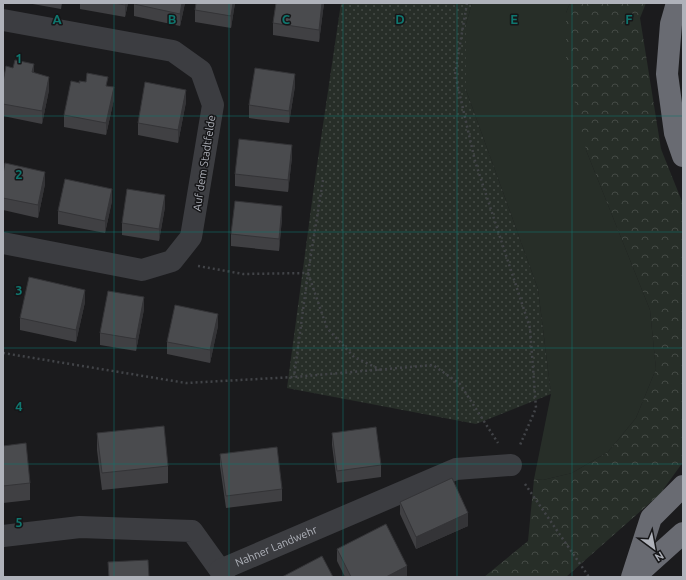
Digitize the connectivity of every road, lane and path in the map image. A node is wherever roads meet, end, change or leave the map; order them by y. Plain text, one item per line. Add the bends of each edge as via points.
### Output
1 (467, 3) edge
2 (677, 3) edge
3 (3, 20) edge
4 (683, 51) edge
5 (683, 75) edge
6 (683, 156) edge
7 (323, 180) dead end
8 (3, 243) edge
9 (172, 261) junction
10 (308, 273) junction
11 (3, 353) edge
12 (382, 370) junction
13 (294, 377) junction
14 (511, 465) junction
15 (683, 486) edge
16 (683, 533) edge
17 (3, 536) edge
18 (222, 573) edge
19 (590, 577) edge
20 (633, 577) edge

1 - 14 path via 455,74 475,161 530,328 536,408
2 - 6 highway via 671,24 667,74 674,133
3 - 9 street, Auf dem Stadtfelde via 173,51 202,71 213,105 191,237
4 - 5 highway
7 - 10 path
8 - 9 street via 142,270
9 - 10 path via 243,274
10 - 12 path via 327,328 354,357
10 - 13 path
11 - 13 path via 186,384
12 - 13 path
12 - 14 path via 433,365 460,384
14 - 18 street, Nahner Landwehr via 456,468
14 - 19 path
15 - 20 highway via 651,518
16 - 20 highway
17 - 18 street, Nahner Landwehr via 80,527 192,531

